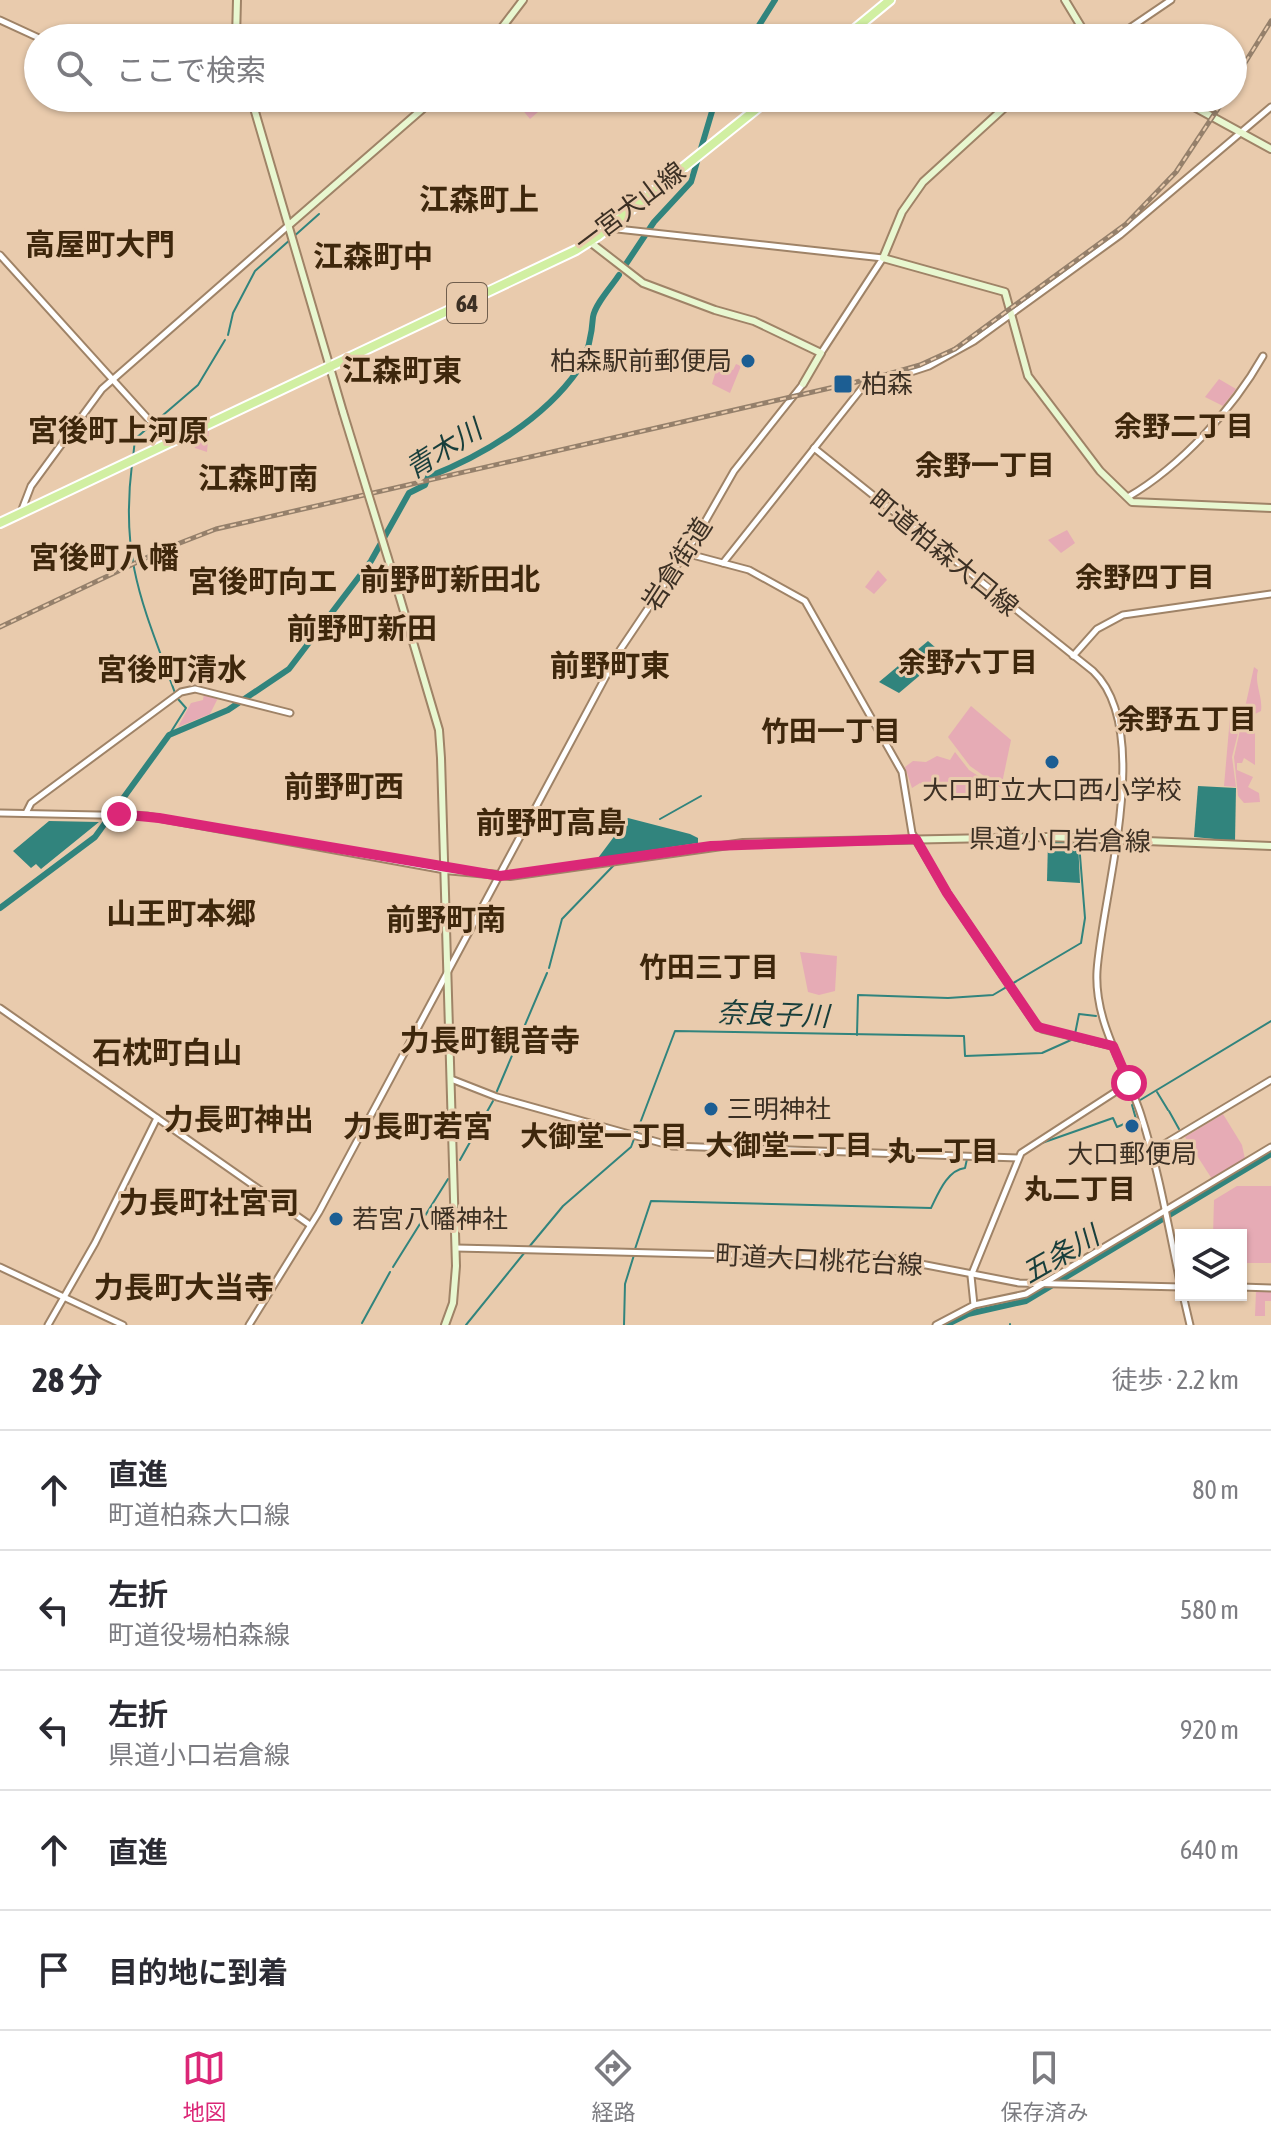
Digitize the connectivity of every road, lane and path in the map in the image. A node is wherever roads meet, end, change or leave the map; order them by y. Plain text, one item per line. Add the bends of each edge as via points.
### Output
1 (237, 0) edge
2 (523, 0) edge
3 (890, 0) edge
4 (1065, 0) edge
5 (1171, 0) edge
6 (0, 20) edge
7 (236, 24) edge
8 (505, 24) edge
9 (861, 24) edge
10 (1080, 24) edge
11 (1136, 24) edge
12 (24, 31) edge
13 (1271, 107) edge
14 (255, 112) edge
15 (419, 112) edge
16 (753, 112) edge
17 (1000, 112) edge
18 (1203, 112) edge
19 (1241, 133) junction
20 (1271, 149) edge
21 (289, 225) junction
22 (608, 228) junction
23 (590, 242) junction
24 (0, 255) edge
25 (883, 258) junction
26 (1011, 314) junction
27 (821, 353) junction
28 (1263, 356) dead end
29 (331, 367) junction
30 (113, 380) junction
31 (803, 384) joint
32 (170, 443) junction
33 (814, 448) junction
34 (1128, 497) junction
35 (1271, 508) edge
36 (21, 513) junction
37 (0, 523) edge
38 (685, 553) junction
39 (723, 563) junction
40 (1271, 594) edge
41 (1073, 656) junction
42 (290, 713) dead end
43 (0, 813) edge
44 (26, 813) junction
45 (916, 839) junction
46 (1118, 839) junction
47 (1271, 846) edge
48 (445, 870) junction
49 (500, 876) junction
50 (448, 973) junction
51 (0, 1008) edge
52 (1113, 1046) junction
53 (451, 1079) junction
54 (1271, 1080) edge
55 (1129, 1083) junction
56 (157, 1118) junction
57 (1271, 1147) edge
58 (1151, 1152) junction
59 (1018, 1158) junction
60 (1164, 1212) junction
61 (310, 1225) junction
62 (456, 1248) junction
63 (1175, 1260) edge
64 (0, 1267) edge
65 (972, 1273) junction
66 (1044, 1284) junction
67 (1175, 1287) edge
68 (1247, 1287) edge
69 (1271, 1288) edge
70 (65, 1297) junction
71 (1184, 1301) edge
72 (974, 1305) junction
73 (48, 1325) edge
74 (123, 1325) edge
75 (249, 1325) edge
76 (445, 1325) edge
77 (936, 1325) edge
78 (1190, 1325) edge

1 - 7 main road
2 - 8 main road
3 - 9 main road
4 - 10 main road
5 - 11 street
6 - 12 street
13 - 19 street
14 - 21 main road
15 - 21 main road
16 - 22 main road, 一宮犬山線 / 64
17 - 25 main road via 919,187
18 - 19 main road
19 - 20 main road
19 - 26 street via 1120,235
21 - 29 main road
21 - 30 street
22 - 23 main road, 一宮犬山線 / 64
22 - 25 street
23 - 27 main road via 643,283 754,321
23 - 29 main road, 一宮犬山線 / 64
24 - 30 street
25 - 26 main road via 1001,289
25 - 27 street
26 - 33 street via 939,362 862,388
26 - 34 main road via 1029,378 1091,460
27 - 31 main road
28 - 34 street via 1210,427
29 - 32 main road, 一宮犬山線 / 64
29 - 48 main road, bridge via 439,730
30 - 32 street
30 - 36 street via 31,486
31 - 38 street, 岩倉街道 via 734,471
32 - 36 main road, 一宮犬山線 / 64
33 - 39 street
33 - 41 street, 町道柏森大口線
34 - 35 main road via 1136,503
36 - 37 main road, 一宮犬山線 / 64
38 - 39 street
38 - 49 street, 岩倉街道 via 620,650
39 - 45 street via 753,572 804,600 902,772
40 - 41 street via 1126,614 1097,629
41 - 46 street, 町道柏森大口線 via 1104,683 1118,711
42 - 44 street via 195,689 181,692 31,803
43 - 44 street
44 - 48 street via 159,818
45 - 46 main road, 県道小口岩倉線
45 - 49 main road, 県道小口岩倉線 via 722,845
45 - 52 street via 1038,1027
46 - 47 main road, 県道小口岩倉線
46 - 52 street, 町道柏森大口線 via 1097,975 1099,1005
48 - 49 main road, 県道小口岩倉線
48 - 50 main road
49 - 50 street, 岩倉街道
50 - 53 main road
50 - 61 street, 岩倉街道
51 - 56 street
52 - 55 street, 町道柏森大口線
53 - 59 street via 672,1146
53 - 62 main road
54 - 58 street
55 - 58 street, 町道柏森大口線
55 - 59 street via 1027,1147
56 - 61 street
56 - 70 street
57 - 60 street
58 - 60 street, 町道柏森大口線
59 - 65 street
60 - 63 street, 町道柏森大口線
60 - 66 street
61 - 75 street, 岩倉街道
62 - 65 street, 町道大口桃花台線 via 895,1259
62 - 76 main road via 455,1295
64 - 70 street
65 - 66 street, 町道大口桃花台線
65 - 72 street
66 - 67 street, 町道大口桃花台線
66 - 72 street via 1018,1297
68 - 69 street
70 - 73 street
70 - 74 street
71 - 78 street
72 - 77 street

